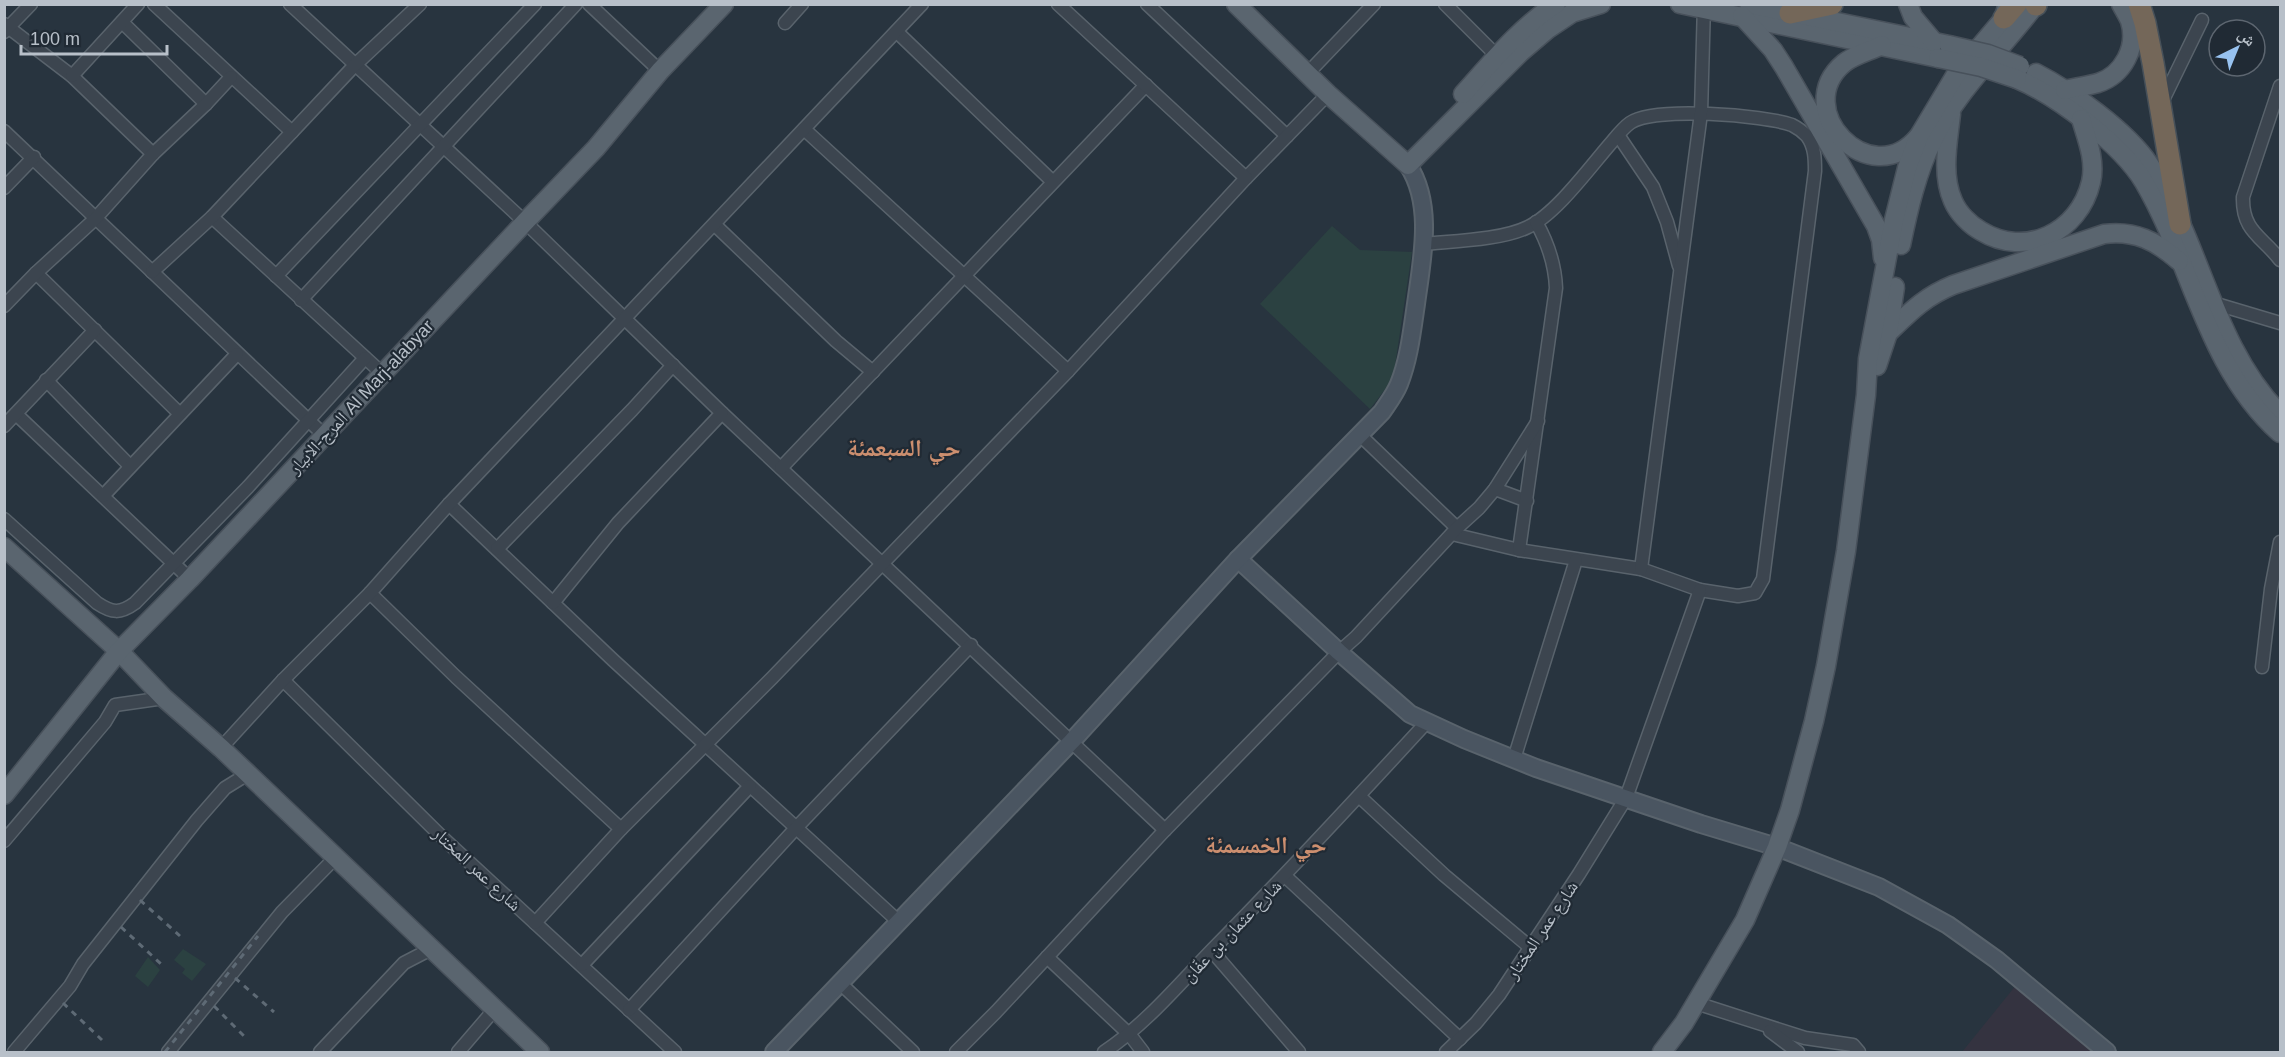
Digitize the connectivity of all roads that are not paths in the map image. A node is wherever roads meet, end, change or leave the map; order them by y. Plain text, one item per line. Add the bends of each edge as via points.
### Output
1 (31, 4) edge
2 (138, 4) edge
3 (154, 4) edge
4 (290, 4) edge
5 (420, 4) edge
6 (535, 4) edge
7 (576, 4) edge
8 (590, 4) edge
9 (802, 4) edge
10 (922, 4) edge
11 (1058, 4) edge
12 (1147, 4) edge
13 (1236, 4) edge
14 (1445, 4) edge
15 (1556, 4) edge
16 (1601, 4) edge
17 (1680, 4) edge
18 (1832, 4) edge
19 (1908, 4) edge
20 (2121, 4) edge
21 (2139, 4) edge
22 (2036, 5) edge
23 (719, 6) edge
24 (1368, 6) edge
25 (1703, 7) edge
26 (2009, 9) edge
27 (1745, 10) edge
28 (1790, 13) junction
29 (2202, 20) dead end
30 (122, 22) junction
31 (784, 23) dead end
32 (6, 27) edge
33 (897, 32) junction
34 (1882, 45) junction
35 (1941, 48) junction
36 (1497, 56) junction
37 (355, 65) junction
38 (660, 71) junction
39 (2018, 72) junction
40 (1308, 73) junction
41 (72, 75) junction
42 (231, 77) junction
43 (1146, 84) junction
44 (2280, 86) edge
45 (2065, 90) junction
46 (1328, 94) junction
47 (206, 104) junction
48 (2161, 104) junction
49 (1951, 110) junction
50 (1701, 113) junction
51 (2081, 119) junction
52 (420, 126) junction
53 (804, 129) junction
54 (4, 131) edge
55 (292, 132) junction
56 (1618, 135) junction
57 (1287, 136) junction
58 (1920, 136) junction
59 (442, 147) junction
60 (153, 154) junction
61 (34, 157) junction
62 (1404, 163) junction
63 (1246, 178) junction
64 (1052, 181) junction
65 (4, 188) edge
66 (212, 217) junction
67 (95, 219) junction
68 (525, 222) junction
69 (1536, 222) junction
70 (2180, 224) junction
71 (715, 225) junction
72 (1424, 244) junction
73 (2280, 258) edge
74 (2180, 261) junction
75 (1681, 271) junction
76 (152, 272) junction
77 (36, 273) junction
78 (963, 275) junction
79 (276, 276) junction
80 (2202, 276) junction
81 (1883, 288) junction
82 (301, 300) junction
83 (2213, 303) junction
84 (4, 306) edge
85 (625, 320) junction
86 (2280, 323) edge
87 (95, 330) junction
88 (1888, 333) junction
89 (237, 354) junction
90 (365, 358) junction
91 (673, 365) junction
92 (1068, 371) junction
93 (873, 372) junction
94 (383, 374) junction
95 (46, 380) junction
96 (1866, 395) junction
97 (179, 413) junction
98 (722, 413) junction
99 (16, 414) junction
100 (2280, 414) edge
101 (1538, 421) junction
102 (309, 422) junction
103 (4, 426) edge
104 (2280, 433) edge
105 (1360, 435) junction
106 (325, 436) junction
107 (130, 466) junction
108 (781, 468) junction
109 (1495, 489) junction
110 (103, 496) junction
111 (1527, 501) junction
112 (449, 504) junction
113 (4, 519) edge
114 (1455, 531) junction
115 (2280, 542) edge
116 (5, 548) edge
117 (497, 549) junction
118 (1519, 550) junction
119 (1238, 559) junction
120 (1576, 560) junction
121 (882, 563) junction
122 (173, 564) junction
123 (1641, 569) junction
124 (190, 579) junction
125 (1700, 590) junction
126 (370, 592) junction
127 (553, 603) junction
128 (971, 645) junction
129 (119, 651) junction
130 (1339, 652) junction
131 (2262, 666) dead end
132 (283, 680) junction
133 (164, 698) junction
134 (1426, 723) junction
135 (1072, 741) junction
136 (705, 743) junction
137 (221, 748) junction
138 (1514, 759) junction
139 (246, 775) junction
140 (750, 786) junction
141 (4, 795) edge
142 (1359, 796) junction
143 (1626, 798) junction
144 (796, 828) junction
145 (621, 829) junction
146 (1165, 830) junction
147 (4, 841) edge
148 (1777, 847) junction
149 (336, 857) junction
150 (1285, 876) junction
151 (899, 922) junction
152 (535, 924) junction
153 (1531, 948) junction
154 (431, 949) junction
155 (1212, 951) junction
156 (1047, 957) junction
157 (582, 965) junction
158 (840, 983) junction
159 (1696, 1004) junction
160 (494, 1010) junction
161 (629, 1010) junction
162 (1765, 1027) junction
163 (1130, 1035) junction
164 (1460, 1039) junction
165 (14, 1053) edge
166 (168, 1053) edge
167 (320, 1053) edge
168 (458, 1053) edge
169 (540, 1053) edge
170 (675, 1053) edge
171 (774, 1053) edge
172 (913, 1053) edge
173 (956, 1053) edge
174 (1104, 1053) edge
175 (1143, 1053) edge
176 (1299, 1053) edge
177 (1446, 1053) edge
178 (1662, 1053) edge
179 (1798, 1053) edge
180 (1859, 1053) edge
181 (2107, 1053) edge

1 - 32 street
2 - 30 street
3 - 42 street
4 - 37 street
5 - 37 street
6 - 52 street
7 - 59 street
8 - 38 street
9 - 31 street
10 - 33 street
11 - 43 street
12 - 57 street
13 - 40 main road
14 - 36 street
15 - 36 main road
16 - 62 main road via 1572,13 1548,29
17 - 25 main road
18 - 28 highway
19 - 35 main road via 1913,17
20 - 45 main road via 2133,37 2130,54 2121,68 2098,83
21 - 48 highway
22 - 49 main road
23 - 38 main road, المرج-الابيار Al Marj-alabyar
24 - 40 street
25 - 27 main road
25 - 50 street
26 - 58 main road via 1955,76
27 - 28 main road
27 - 34 main road
27 - 81 main road via 1773,50 1876,226 1883,253
28 - 35 main road
29 - 48 street
30 - 41 street
30 - 47 street
32 - 41 street
33 - 53 street
33 - 64 street
34 - 35 main road
34 - 58 main road via 1844,63 1832,77 1826,107 1830,122 1847,145 1873,156 1901,151
35 - 39 main road, bridge via 1981,67
36 - 62 main road
37 - 52 street
37 - 55 street
38 - 68 main road, المرج-الابيار Al Marj-alabyar via 596,148
39 - 45 main road
39 - 51 main road
40 - 46 main road
41 - 60 street
42 - 47 street
42 - 55 street
43 - 63 street
43 - 64 street
44 - 73 street via 2243,197 2245,219 2253,233
45 - 70 main road via 2141,154 2163,187
46 - 57 street
46 - 62 main road
47 - 60 street
48 - 70 highway
49 - 51 main road via 1947,177 1953,202 1970,225 1991,237 2015,243 2040,240 2061,230 2085,199 2093,166
49 - 88 main road via 1933,139 1922,168 1902,242
50 - 56 street via 1641,117
50 - 75 street
50 - 125 street via 1793,126 1807,136 1814,151 1815,171 1764,579 1755,593 1746,596
51 - 74 main road via 2138,173
52 - 59 street
52 - 79 street
53 - 71 street
53 - 78 street
54 - 61 street
55 - 66 street
56 - 69 street
56 - 75 street via 1653,187
57 - 63 street
58 - 81 main road via 1899,199
59 - 68 street
59 - 82 street
60 - 67 street
61 - 65 street
61 - 67 street
62 - 72 street via 1419,188
63 - 92 street
64 - 78 street
66 - 76 street
66 - 79 street
67 - 76 street
67 - 77 street
68 - 85 street
68 - 94 main road, المرج-الابيار Al Marj-alabyar
69 - 72 street via 1504,234
69 - 101 street via 1552,260 1556,288
70 - 80 main road
71 - 85 street
71 - 93 street
72 - 105 street via 1407,359 1398,386 1382,412
74 - 80 main road
74 - 88 main road via 2157,243 2138,235 2104,234 1933,294 1913,307
74 - 104 main road via 2228,368
75 - 123 street
76 - 89 street
77 - 84 street
77 - 87 street
78 - 92 street
78 - 93 street
79 - 82 street
80 - 83 main road
81 - 96 main road
82 - 90 street
83 - 86 street
83 - 100 main road via 2238,358
85 - 91 street
85 - 112 street
87 - 95 street
87 - 97 street
88 - 96 main road
89 - 97 street
89 - 102 street
90 - 94 street
90 - 102 street
91 - 98 street
91 - 117 street
92 - 121 street
93 - 108 street
94 - 106 main road, المرج-الابيار Al Marj-alabyar
95 - 99 street
95 - 107 street
96 - 148 main road via 1846,551 1820,693
97 - 107 street
98 - 108 street
98 - 127 street via 618,523
99 - 103 street
99 - 110 street
101 - 109 street
101 - 111 street
102 - 106 street
102 - 122 street
105 - 114 street
105 - 119 street
106 - 124 main road, المرج-الابيار Al Marj-alabyar
107 - 110 street
108 - 121 street
109 - 111 street
109 - 114 street
110 - 122 street
111 - 118 street
112 - 117 street
112 - 126 street
113 - 122 street via 108,611 129,608
114 - 118 street
114 - 130 street
115 - 131 street
116 - 129 main road
117 - 127 street
118 - 120 street
119 - 130 street
119 - 135 street
120 - 123 street
120 - 138 street
121 - 128 street
121 - 136 street
122 - 124 street
123 - 125 street
124 - 129 main road, المرج-الابيار Al Marj-alabyar
125 - 143 street, شارع عمر المختار
126 - 132 street
126 - 145 street
127 - 136 street
128 - 135 street
128 - 144 street
129 - 133 main road
129 - 141 main road, المرج-الابيار Al Marj-alabyar
130 - 134 street via 1410,714
130 - 146 street
132 - 137 street
132 - 152 street, شارع عمر المختار
133 - 137 main road
133 - 147 street via 115,705 105,722
134 - 138 street
134 - 142 street, شارع عثمان بن عفّان
135 - 146 street
135 - 151 street
136 - 140 street
136 - 145 street
137 - 139 main road
138 - 143 street
139 - 149 main road
139 - 165 street via 225,788 197,820
140 - 144 street
140 - 157 street
142 - 150 street, شارع عثمان بن عفّان
142 - 153 street
143 - 148 street
143 - 153 street, شارع عمر المختار
144 - 151 street
144 - 161 street
145 - 152 street
146 - 156 street
148 - 159 main road via 1745,920
148 - 181 street via 1879,887 1948,925 1997,960
149 - 154 main road
149 - 166 street via 282,912
150 - 155 street, شارع عثمان بن عفّان
150 - 164 street
151 - 158 street
152 - 157 street, شارع عمر المختار
153 - 164 street, شارع عمر المختار via 1499,994
154 - 160 main road
154 - 167 street via 404,963
155 - 163 street, شارع عثمان بن عفّان
155 - 176 street
156 - 163 street
156 - 173 street
157 - 161 street, شارع عمر المختار
158 - 171 street
158 - 172 street
159 - 162 street
159 - 178 main road
160 - 168 street
160 - 169 main road
161 - 170 street, شارع عمر المختار
162 - 179 street
162 - 180 street via 1853,1045
163 - 174 street, شارع عثمان بن عفّان
163 - 175 street
164 - 177 street, شارع عمر المختار

